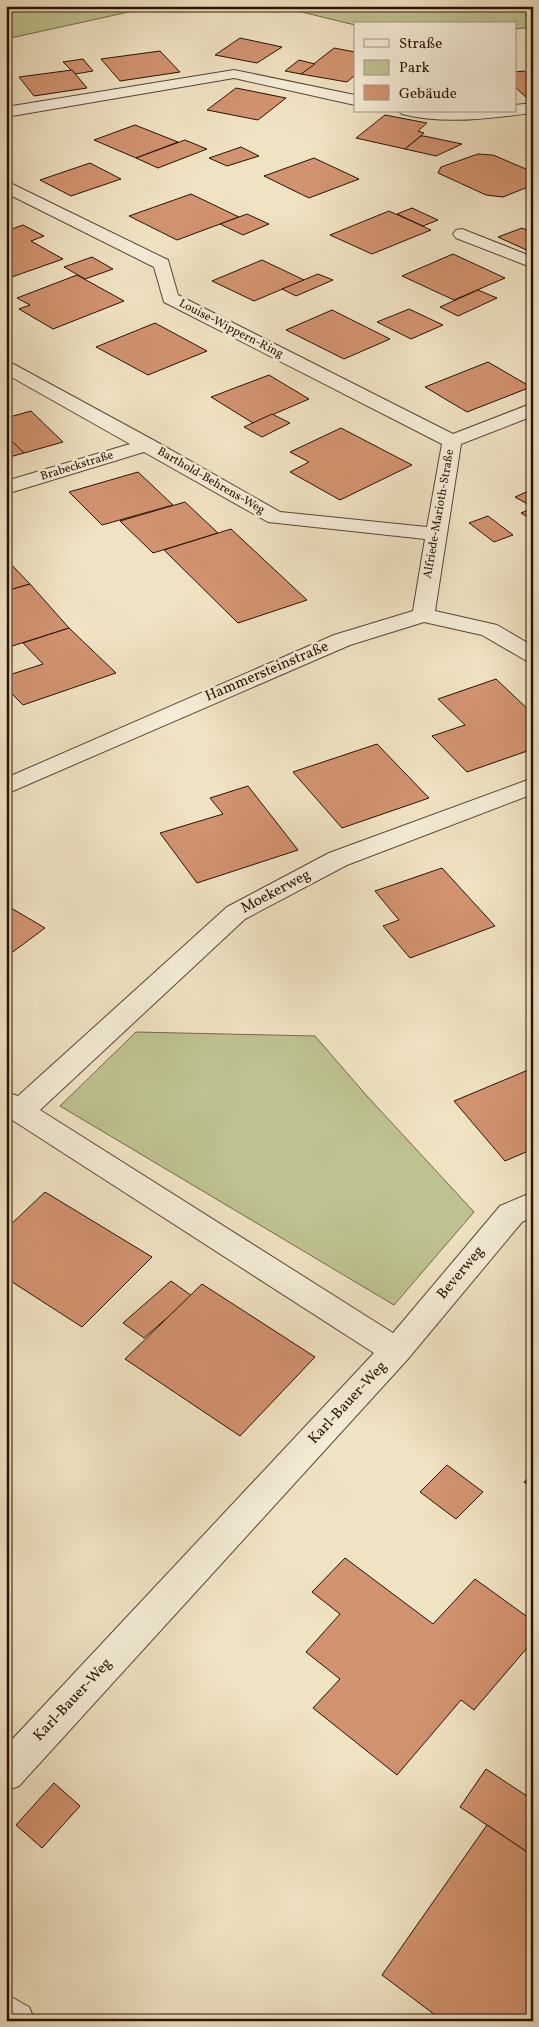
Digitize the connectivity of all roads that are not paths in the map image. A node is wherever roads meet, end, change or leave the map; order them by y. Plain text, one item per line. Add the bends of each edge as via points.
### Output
1 (354, 100) edge
2 (533, 108) edge
3 (516, 110) edge
4 (6, 112) edge
5 (412, 112) edge
6 (501, 112) edge
7 (6, 186) edge
8 (462, 234) dead end
9 (533, 263) edge
10 (6, 366) edge
11 (533, 409) edge
12 (452, 440) junction
13 (148, 445) junction
14 (6, 488) edge
15 (434, 534) junction
16 (423, 614) junction
17 (533, 655) edge
18 (533, 785) edge
19 (6, 787) edge
20 (13, 1106) edge
21 (533, 1202) edge
22 (396, 1351) junction
23 (6, 1773) edge
24 (6, 2014) edge
25 (15, 2021) edge

1 - 4 street via 234,74
2 - 3 street
5 - 6 street via 435,117 464,117
7 - 12 street, Louise-Wippern-Ring via 162,264 170,298
8 - 9 street
10 - 13 street, Barthold-Behrens-Weg
11 - 12 street, Alfriede-Marioth-Straße
12 - 15 street, Alfriede-Marioth-Straße
13 - 14 street, Brabeckstraße
13 - 15 street, Barthold-Behrens-Weg via 275,518
15 - 16 street, Alfriede-Marioth-Straße
16 - 17 street via 489,630
16 - 19 street, Hammersteinstraße via 342,640
18 - 20 street, Moekerweg via 338,859 236,912
20 - 22 street, Karl-Bauer-Weg
21 - 22 street, Beverweg via 511,1214
22 - 23 street, Karl-Bauer-Weg
24 - 25 street

